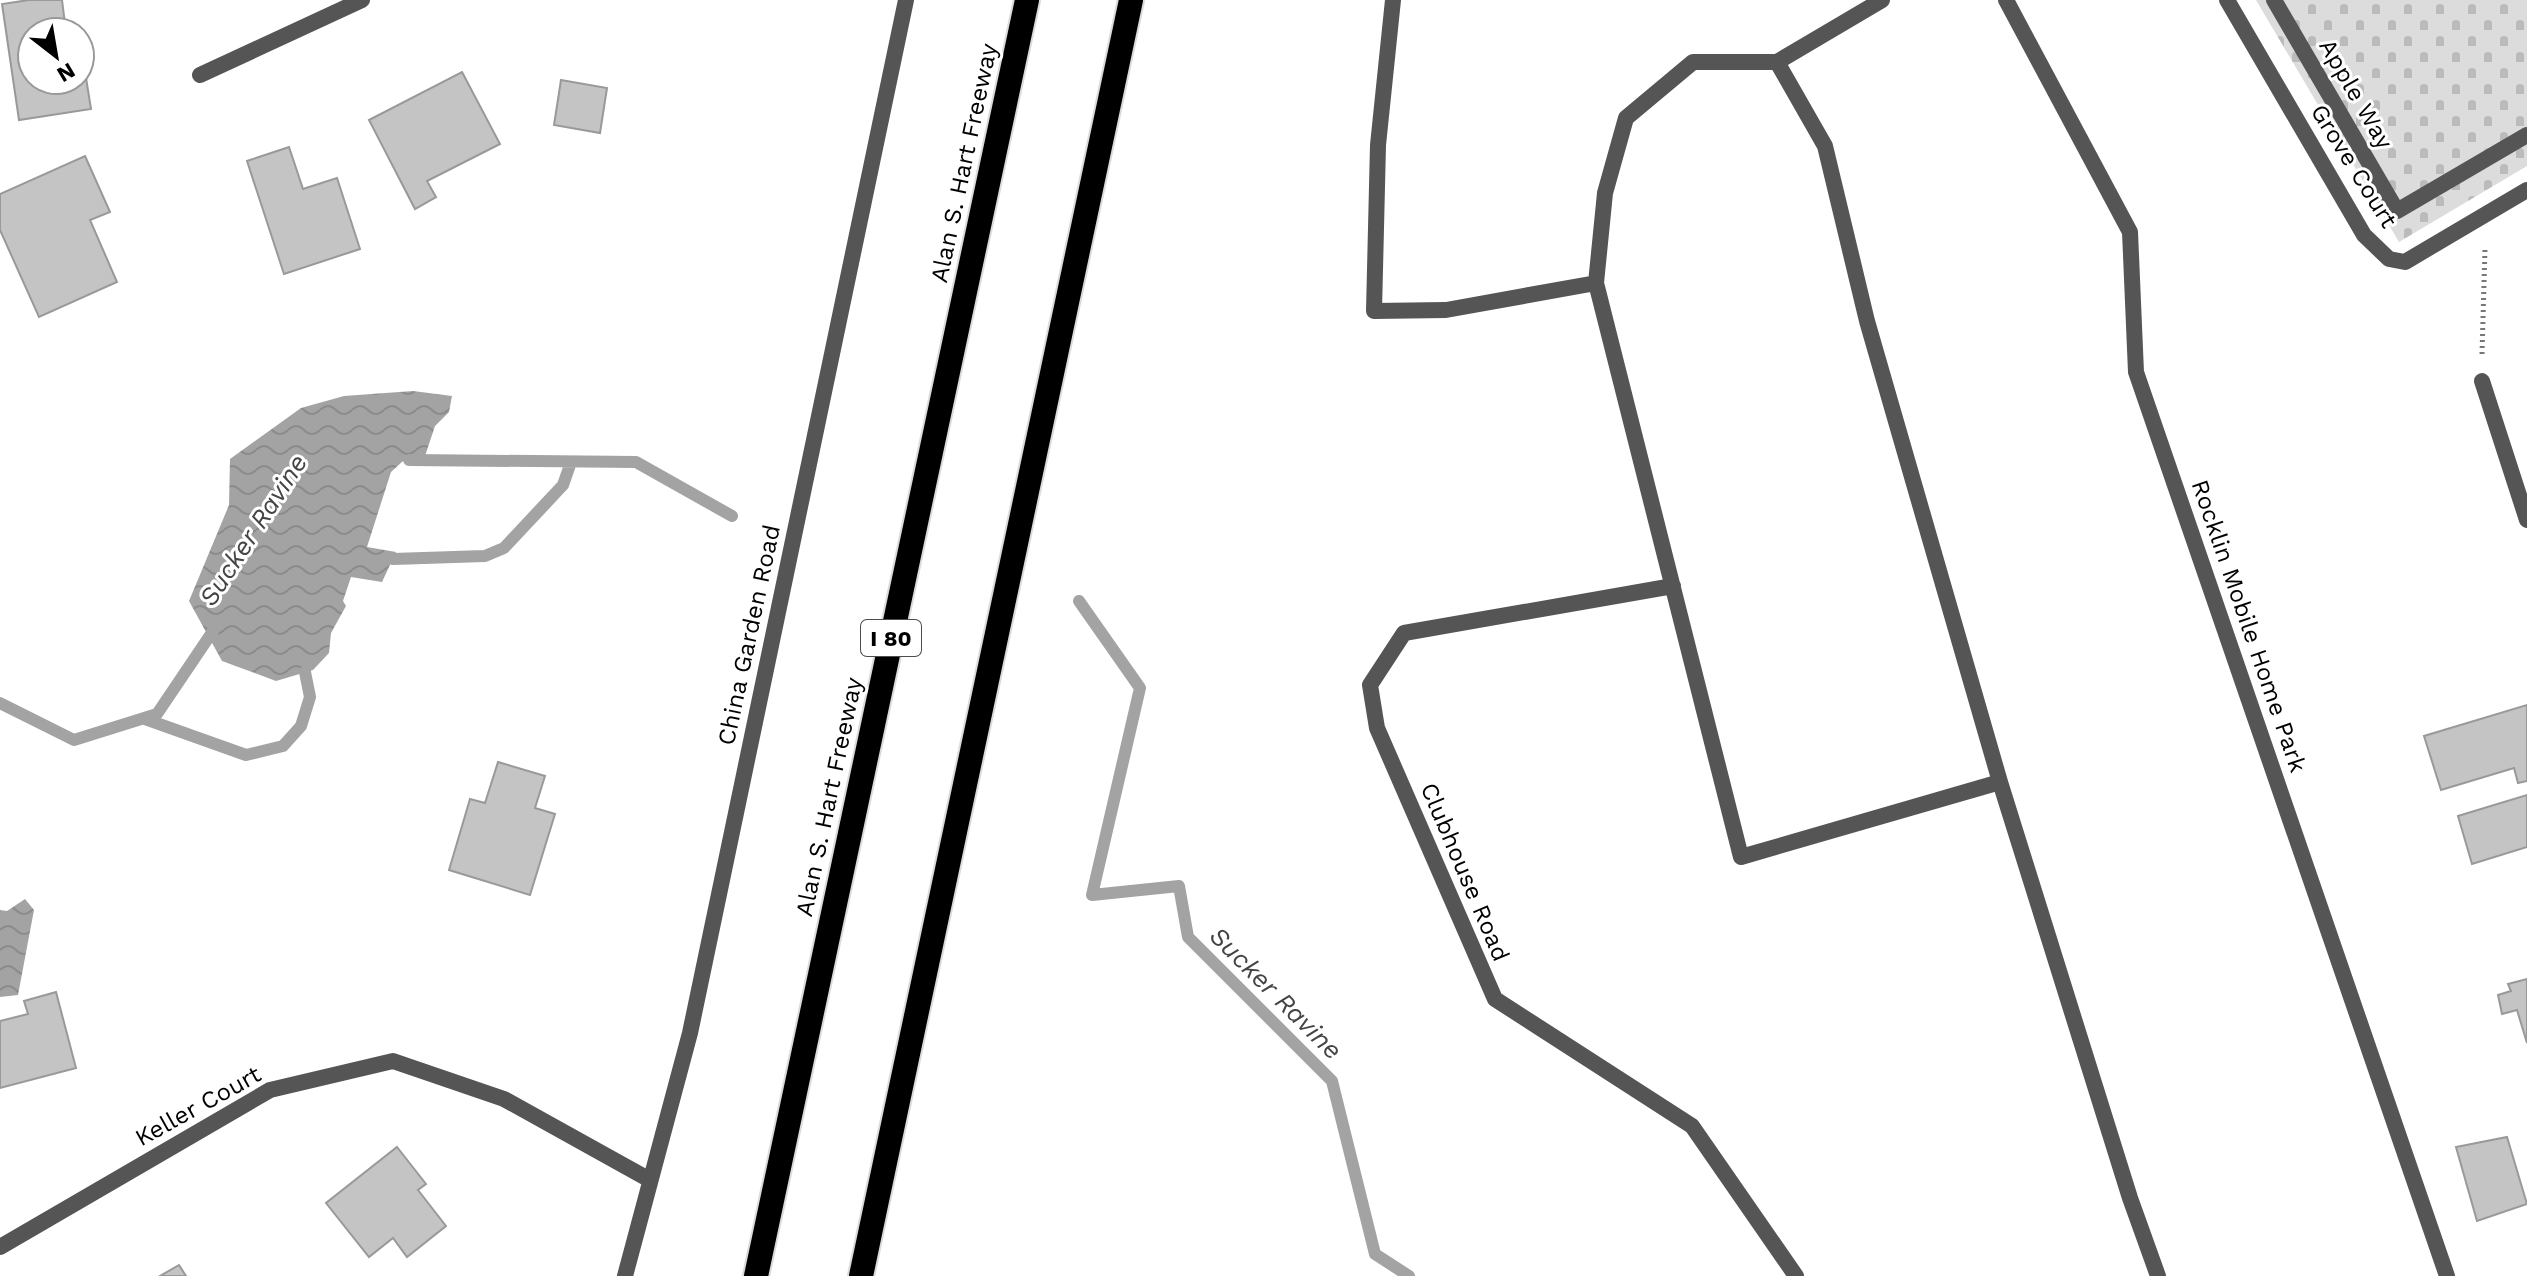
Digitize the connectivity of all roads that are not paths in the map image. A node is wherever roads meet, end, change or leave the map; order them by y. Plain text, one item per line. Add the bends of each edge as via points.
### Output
1 (362, 0) edge
2 (906, 0) edge
3 (1027, 0) edge
4 (1131, 0) edge
5 (1393, 0) edge
6 (1882, 0) edge
7 (2006, 0) edge
8 (2227, 0) edge
9 (2274, 0) edge
10 (1777, 62) junction
11 (200, 75) dead end
12 (2527, 135) edge
13 (2527, 190) edge
14 (1596, 283) junction
15 (2482, 381) road end
16 (2527, 520) edge
17 (1673, 586) junction
18 (2000, 782) junction
19 (650, 1180) junction
20 (0, 1247) edge
21 (625, 1276) edge
22 (756, 1276) edge
23 (861, 1276) edge
24 (1796, 1276) edge
25 (2158, 1276) edge
26 (2447, 1276) edge

1 - 11 street
2 - 19 street, China Garden Road via 690,1033
3 - 22 highway, Alan S. Hart Freeway / I 80
4 - 23 highway
5 - 14 street via 1378,145 1374,311 1446,310
6 - 10 street
7 - 26 street, Rocklin Mobile Home Park via 2130,232 2136,372
8 - 13 street, Grove Court via 2364,235 2389,259 2405,262
9 - 12 street, Apple Way via 2397,211
10 - 14 street via 1693,62 1626,118 1605,193
10 - 18 street via 1825,146 1871,336
14 - 17 street
15 - 16 street
17 - 18 street via 1741,857
17 - 24 street, Clubhouse Road via 1404,633 1370,685 1377,728 1495,999 1692,1126
18 - 25 street
19 - 20 street, Keller Court via 504,1099 393,1061 270,1090
19 - 21 street, China Garden Road

